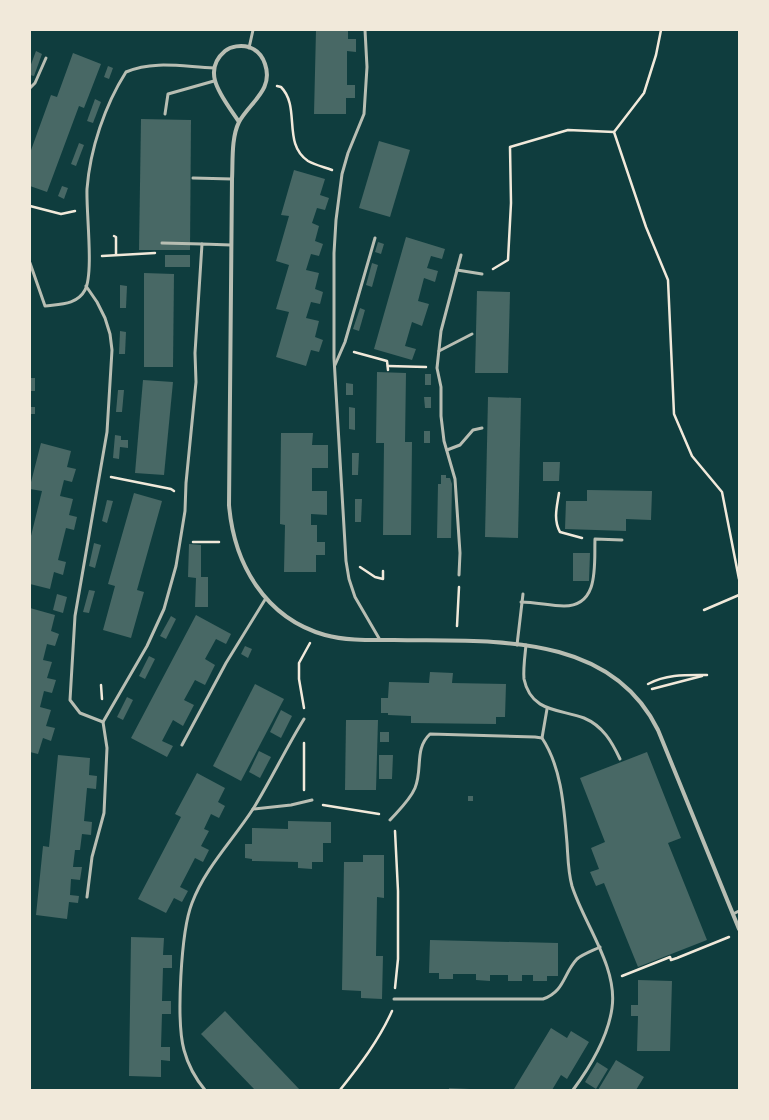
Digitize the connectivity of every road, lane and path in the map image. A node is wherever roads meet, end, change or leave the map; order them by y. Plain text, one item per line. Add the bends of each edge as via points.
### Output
1 (253, 30) edge
2 (365, 30) edge
3 (661, 30) edge
4 (249, 48) junction
5 (46, 58) dead end
6 (214, 68) junction
7 (214, 81) junction
8 (266, 84) junction
9 (30, 88) edge
10 (165, 114) dead end
11 (239, 122) junction
12 (614, 132) junction
13 (331, 170) dead end
14 (193, 178) dead end
15 (232, 179) junction
16 (88, 204) junction
17 (30, 206) edge
18 (114, 236) dead end
19 (375, 238) dead end
20 (162, 243) dead end
21 (202, 244) junction
22 (231, 245) junction
23 (143, 253) dead end
24 (116, 254) junction
25 (461, 255) dead end
26 (89, 257) junction
27 (30, 263) edge
28 (457, 270) junction
29 (482, 274) joint
30 (86, 286) junction
31 (472, 334) dead end
32 (342, 350) junction
33 (439, 351) junction
34 (388, 366) junction
35 (334, 367) junction
36 (425, 367) dead end
37 (388, 370) dead end
38 (482, 428) dead end
39 (447, 450) junction
40 (100, 476) junction
41 (164, 488) dead end
42 (559, 493) dead end
43 (595, 539) junction
44 (622, 540) dead end
45 (187, 542) dead end
46 (219, 542) dead end
47 (346, 561) junction
48 (383, 571) dead end
49 (459, 575) joint
50 (739, 579) edge
51 (523, 594) dead end
52 (739, 595) edge
53 (266, 598) junction
54 (521, 602) junction
55 (704, 610) dead end
56 (457, 626) dead end
57 (316, 632) junction
58 (380, 640) junction
59 (517, 645) junction
60 (526, 645) junction
61 (648, 684) dead end
62 (652, 689) dead end
63 (547, 709) junction
64 (304, 720) junction
65 (103, 722) junction
66 (542, 738) junction
67 (182, 745) dead end
68 (620, 759) dead end
69 (312, 800) junction
70 (253, 809) junction
71 (390, 820) junction
72 (87, 897) dead end
73 (739, 911) edge
74 (734, 914) junction
75 (739, 929) edge
76 (721, 940) dead end
77 (600, 947) junction
78 (610, 981) junction
79 (394, 999) junction
80 (205, 1090) edge
81 (340, 1090) edge
82 (573, 1090) edge

1 - 4 lane
2 - 35 lane via 367,67 364,114 342,174 336,220
3 - 12 path via 644,93
4 - 6 street via 228,49 215,62
4 - 8 street via 263,58 266,66
5 - 9 lane via 35,83
6 - 7 street
6 - 16 lane via 152,65 126,72 110,102 95,147 90,168
7 - 10 lane via 168,94
7 - 11 street
8 - 11 street
8 - 13 path via 281,87 289,97 293,139 303,156 308,161
11 - 15 street
12 - 29 path via 568,130 510,146 508,260
12 - 50 path via 646,227 668,280 674,414 692,456 722,492
14 - 15 lane
15 - 22 street
16 - 17 path via 69,213 60,214
16 - 26 lane
18 - 24 path
19 - 32 lane
20 - 21 lane
21 - 22 lane
21 - 65 lane via 196,382 185,511 176,566 164,609 147,646
22 - 53 street via 230,522 242,563
23 - 24 path
24 - 26 path
25 - 28 lane
26 - 30 lane
27 - 30 lane via 45,306 70,303 79,298
28 - 29 lane
28 - 33 lane via 441,331
30 - 40 lane via 105,318 112,350 108,424
31 - 33 lane
32 - 34 path via 387,361
32 - 35 lane
33 - 39 lane via 437,368
34 - 36 path
34 - 37 path
35 - 47 lane
38 - 39 lane via 473,430 460,445
39 - 49 lane via 455,479
40 - 41 path
40 - 65 lane via 75,616 70,700 80,713
42 - 43 path via 555,515 560,532
43 - 44 lane
43 - 54 lane via 590,594 580,602 568,606
45 - 46 path
47 - 48 path via 378,579 383,579
47 - 58 lane via 355,597
49 - 56 path
51 - 54 lane
52 - 55 path
53 - 57 street via 288,617
53 - 67 lane via 226,663
54 - 59 lane
57 - 58 street via 336,637
57 - 64 path via 299,663
58 - 59 street
59 - 60 street
60 - 63 lane via 524,679 529,691
60 - 74 street via 569,655 602,669 627,687 644,705 666,747
61 - 62 path via 671,676 707,675
63 - 66 lane
63 - 68 lane via 585,718 598,726 611,740
64 - 69 path via 304,792
64 - 70 lane
65 - 72 lane via 107,748 104,813 92,857
66 - 71 lane via 430,734 420,747 415,788
66 - 77 lane via 552,759 563,802 571,884
69 - 70 lane via 291,806
69 - 71 path via 340,808 364,810
70 - 80 lane via 204,880 186,920 180,1004 181,1029 190,1068
71 - 79 path via 396,836 398,959
73 - 74 lane
74 - 75 street
76 - 78 path
77 - 78 lane
77 - 79 lane via 578,959 558,990 552,996 543,999
78 - 82 lane via 612,1008 605,1035
79 - 81 path via 383,1031

